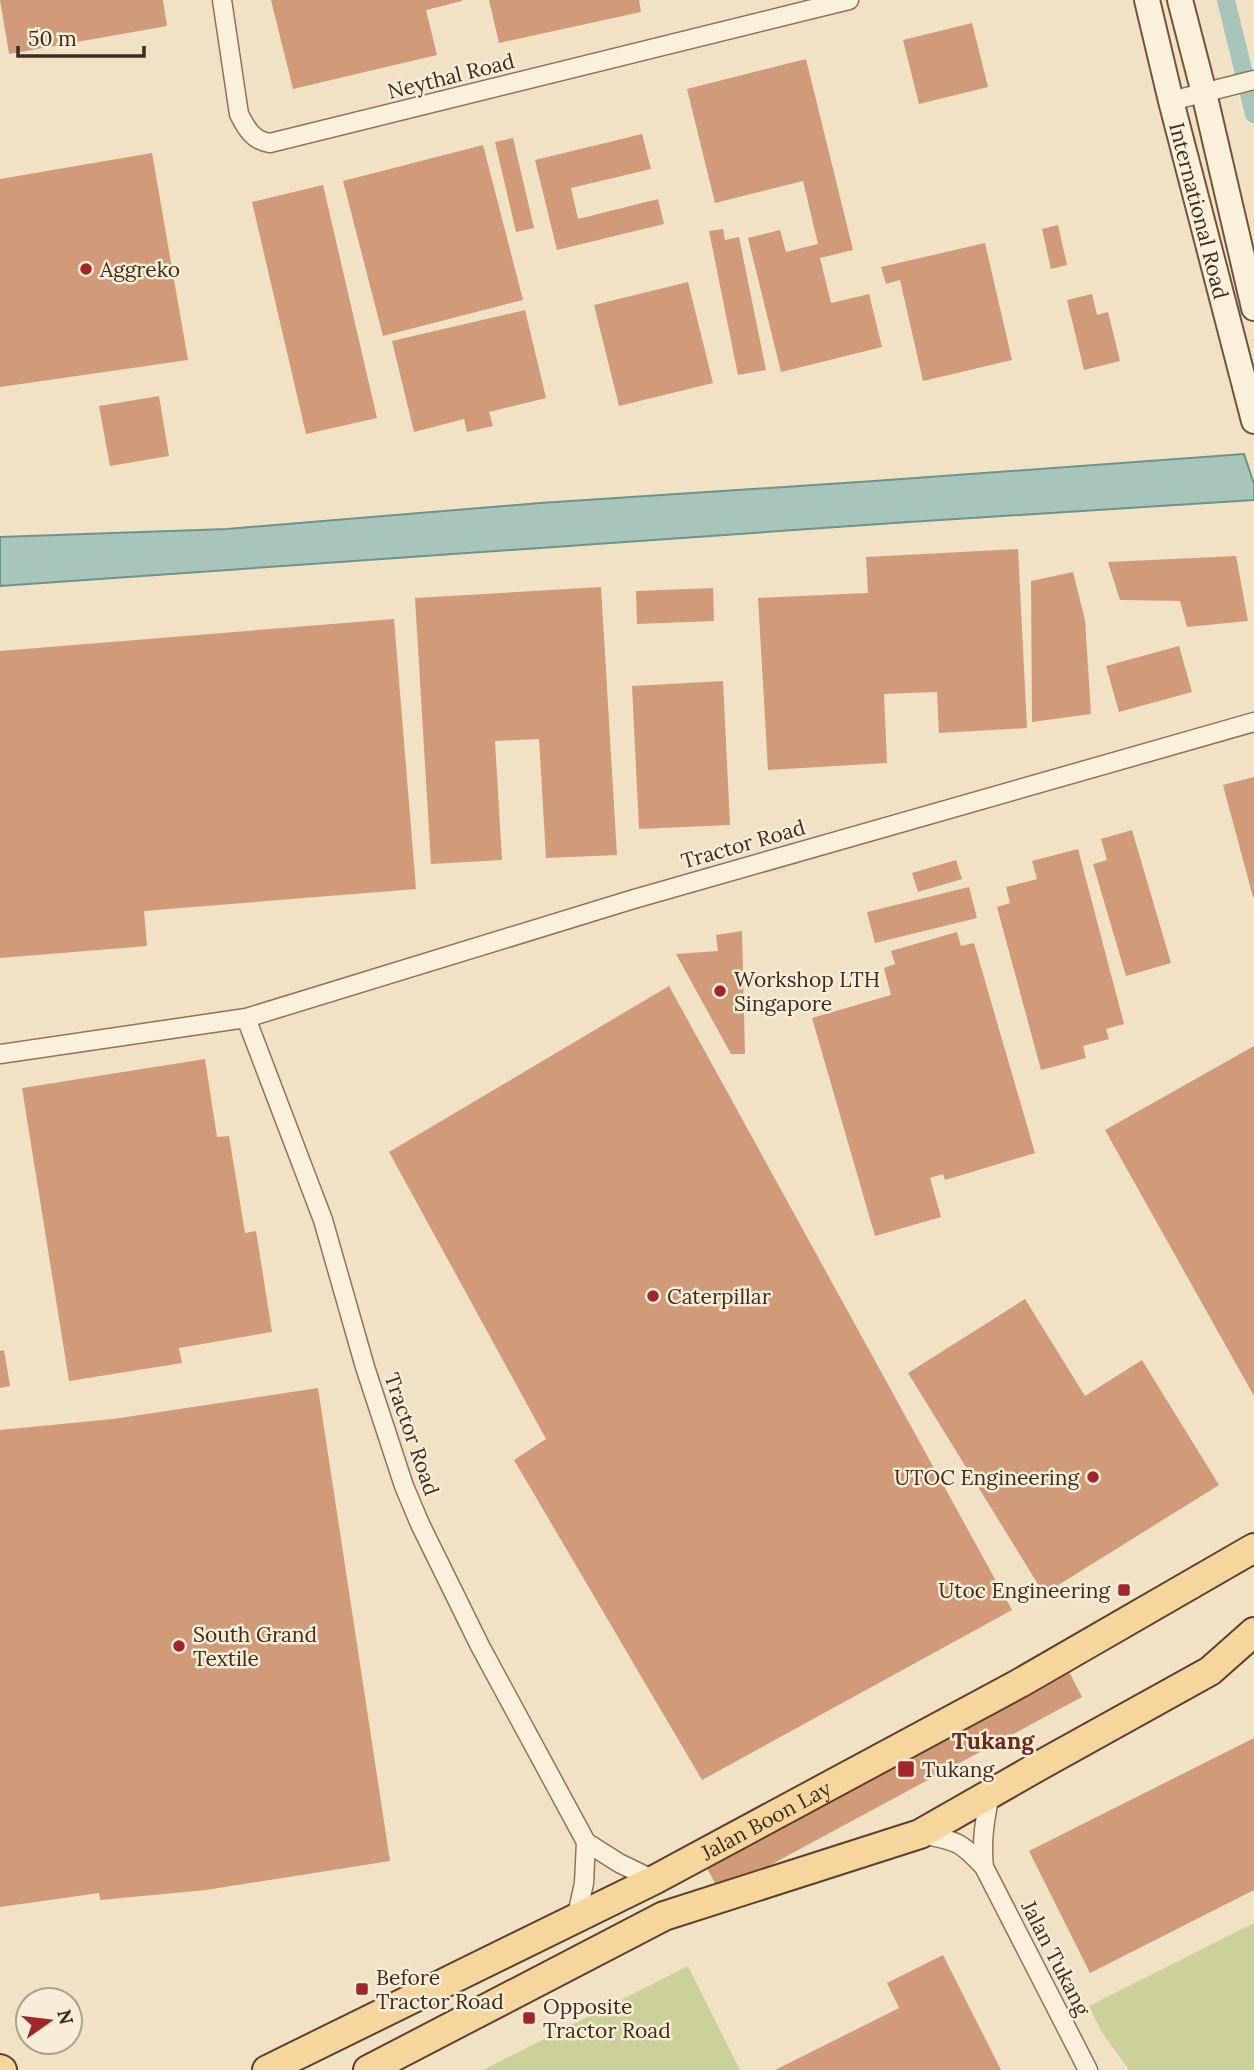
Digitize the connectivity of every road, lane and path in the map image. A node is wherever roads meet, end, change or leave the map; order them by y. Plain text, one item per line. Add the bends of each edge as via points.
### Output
1 (222, 0) edge
2 (849, 0) edge
3 (1147, 0) edge
4 (1180, 0) edge
5 (796, 6) edge
6 (1254, 80) edge
7 (1214, 90) junction
8 (1171, 101) junction
9 (1254, 307) edge
10 (1253, 418) edge
11 (1254, 722) edge
12 (246, 1018) junction
13 (0, 1054) edge
14 (1254, 1548) edge
15 (1254, 1632) edge
16 (990, 1794) junction
17 (920, 1834) junction
18 (586, 1842) junction
19 (984, 1867) junction
20 (654, 1880) junction
21 (576, 1920) junction
22 (267, 2070) edge
23 (368, 2070) edge
24 (1088, 2070) edge

1 - 5 street, Neythal Road via 239,114 254,137 270,143
2 - 5 street, Neythal Road
3 - 8 main road, International Road
4 - 7 main road, International Road
6 - 7 street
7 - 8 street
7 - 9 main road, International Road
8 - 10 main road, International Road
11 - 12 street, Tractor Road via 647,895
12 - 13 street, Tractor Road
12 - 18 street, Tractor Road via 323,1220 365,1367 419,1524
14 - 20 main road, Jalan Boon Lay via 1020,1683
15 - 16 main road via 1210,1671
16 - 17 main road
16 - 19 street, Jalan Tukang via 983,1826
17 - 19 street, Jalan Tukang via 953,1840
17 - 23 main road via 664,1916
18 - 20 street, Tractor Road
18 - 21 street
19 - 24 street, Jalan Tukang
20 - 21 main road, Jalan Boon Lay
21 - 22 main road, Jalan Boon Lay

